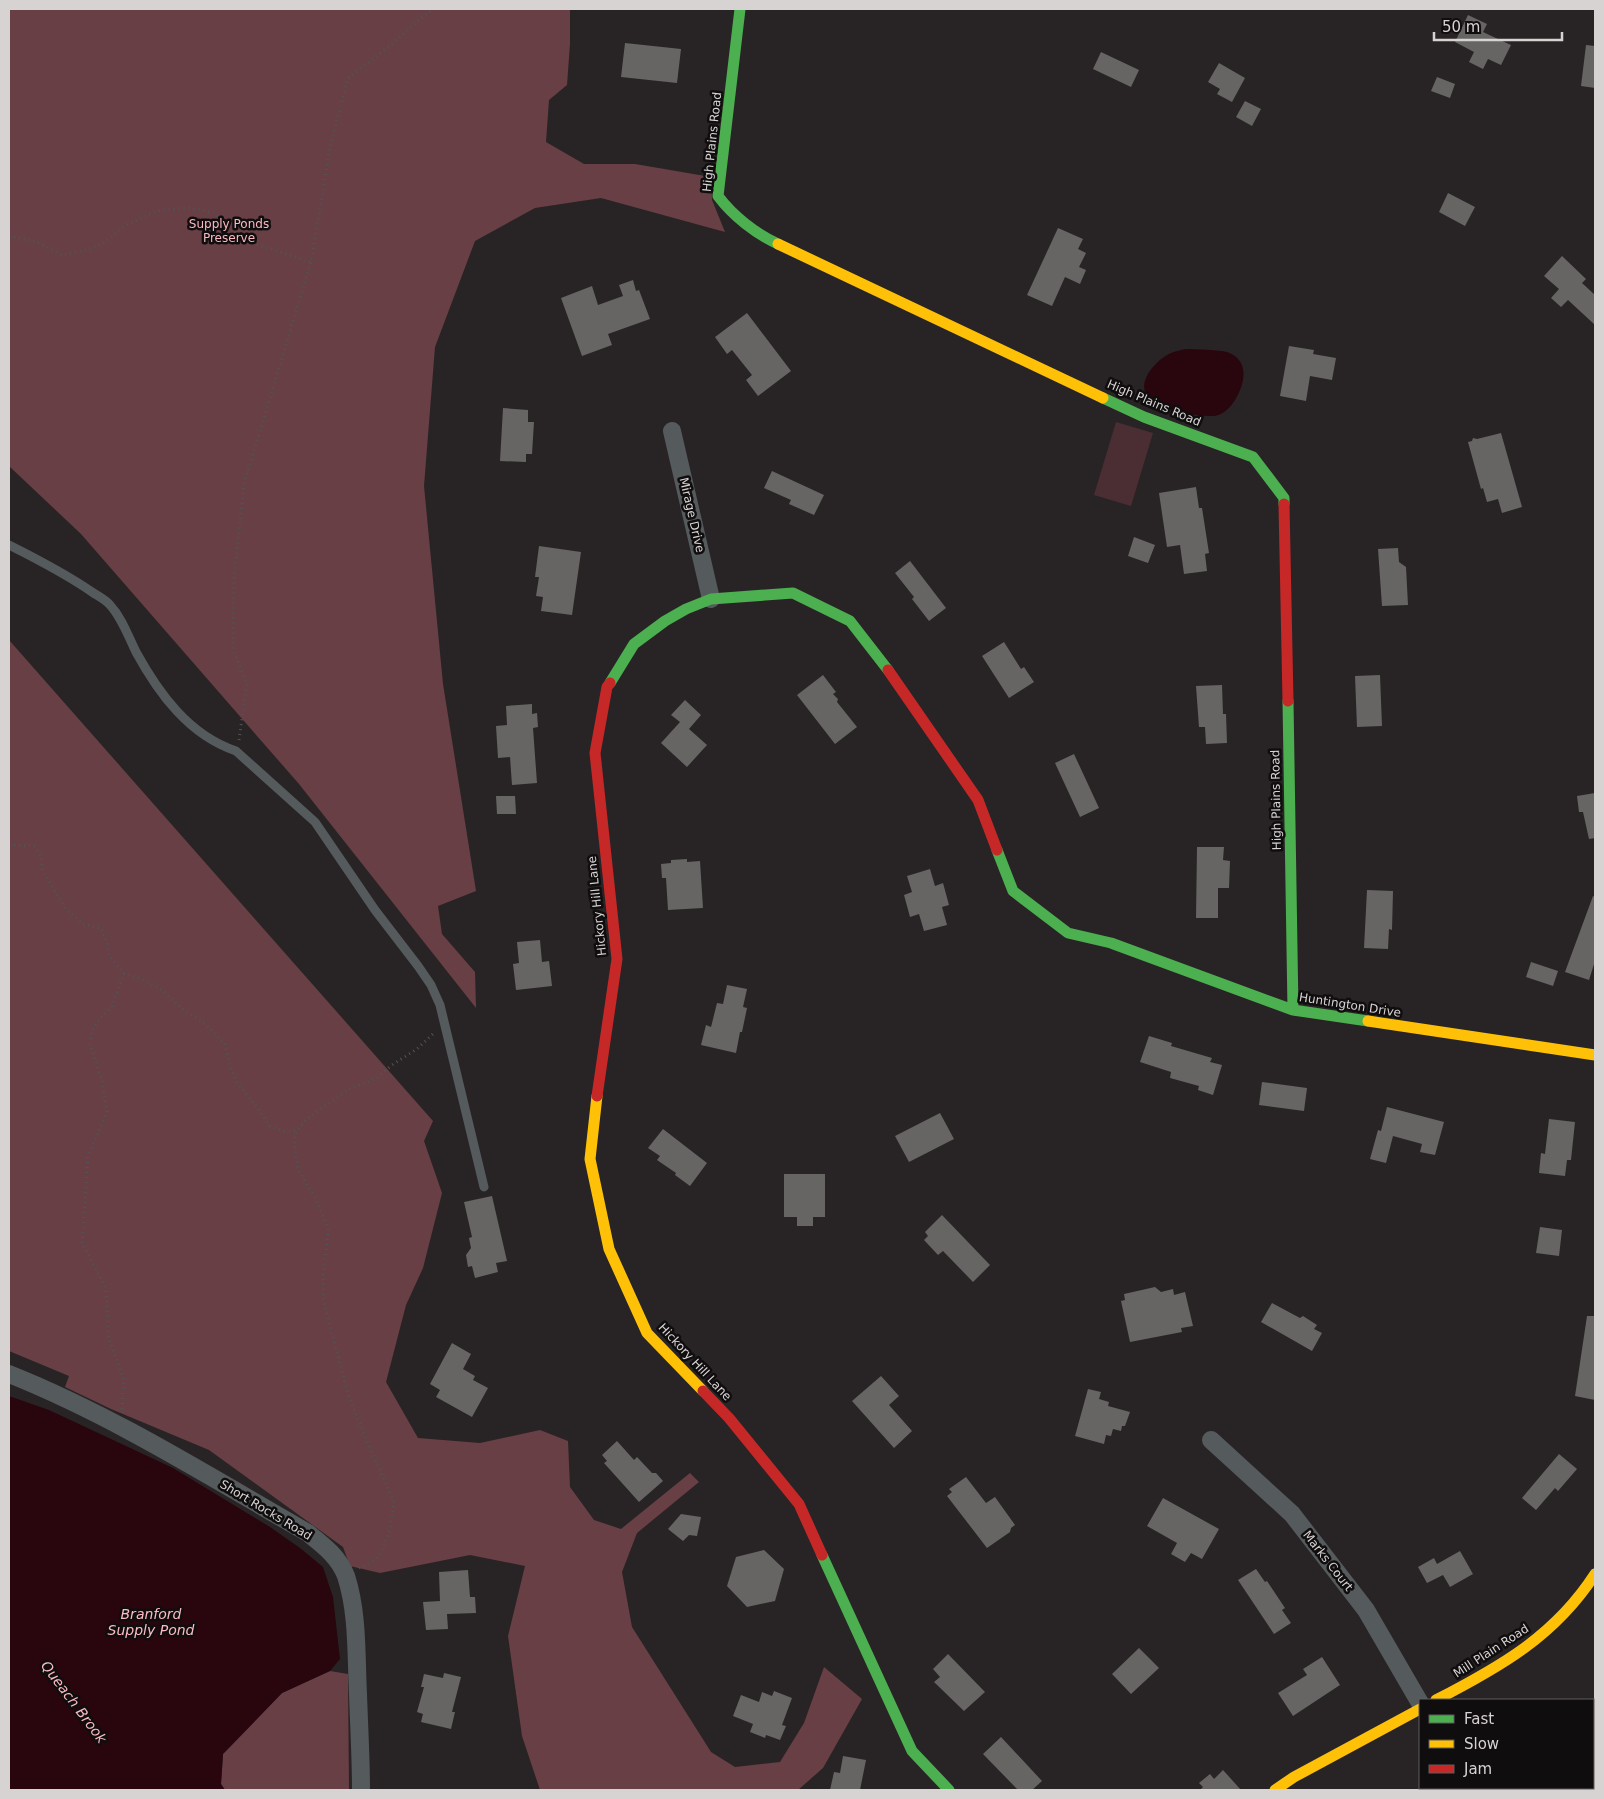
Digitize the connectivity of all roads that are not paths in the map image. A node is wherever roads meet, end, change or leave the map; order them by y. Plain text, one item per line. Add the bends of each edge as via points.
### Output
1 (740, 9) edge
2 (672, 431) dead end
3 (9, 545) edge
4 (711, 599) junction
5 (1110, 943) joint
6 (1294, 1010) junction
7 (1595, 1056) edge
8 (484, 1187) dead end
9 (9, 1374) edge
10 (1211, 1440) dead end
11 (1595, 1574) edge
12 (1438, 1699) edge
13 (1419, 1701) edge
14 (1419, 1710) edge
15 (361, 1790) edge
16 (949, 1790) edge
17 (1275, 1790) edge

1 - 6 street, High Plains Road via 718,196 727,208 767,240 1144,417 1253,457 1284,498
2 - 4 street, Mirage Drive
3 - 8 lane via 110,604 162,696 192,727 220,746 236,751 315,822 426,979 440,1004
4 - 5 street, Hickory Hill Lane via 792,594 850,621 877,654 978,800 1014,892 1068,933
4 - 16 street, Hickory Hill Lane via 672,617 634,644 607,687 594,753 617,959 590,1159 609,1249 647,1333 729,1418 799,1504 912,1751
5 - 6 street, Huntington Drive
6 - 7 street, Huntington Drive
9 - 15 street, Short Rocks Road via 117,1424 308,1533 330,1551 346,1575 354,1614
10 - 13 street, Marks Court via 1292,1514 1366,1610
11 - 12 street, Mill Plain Road via 1564,1615 1548,1630 1519,1653
14 - 17 street

